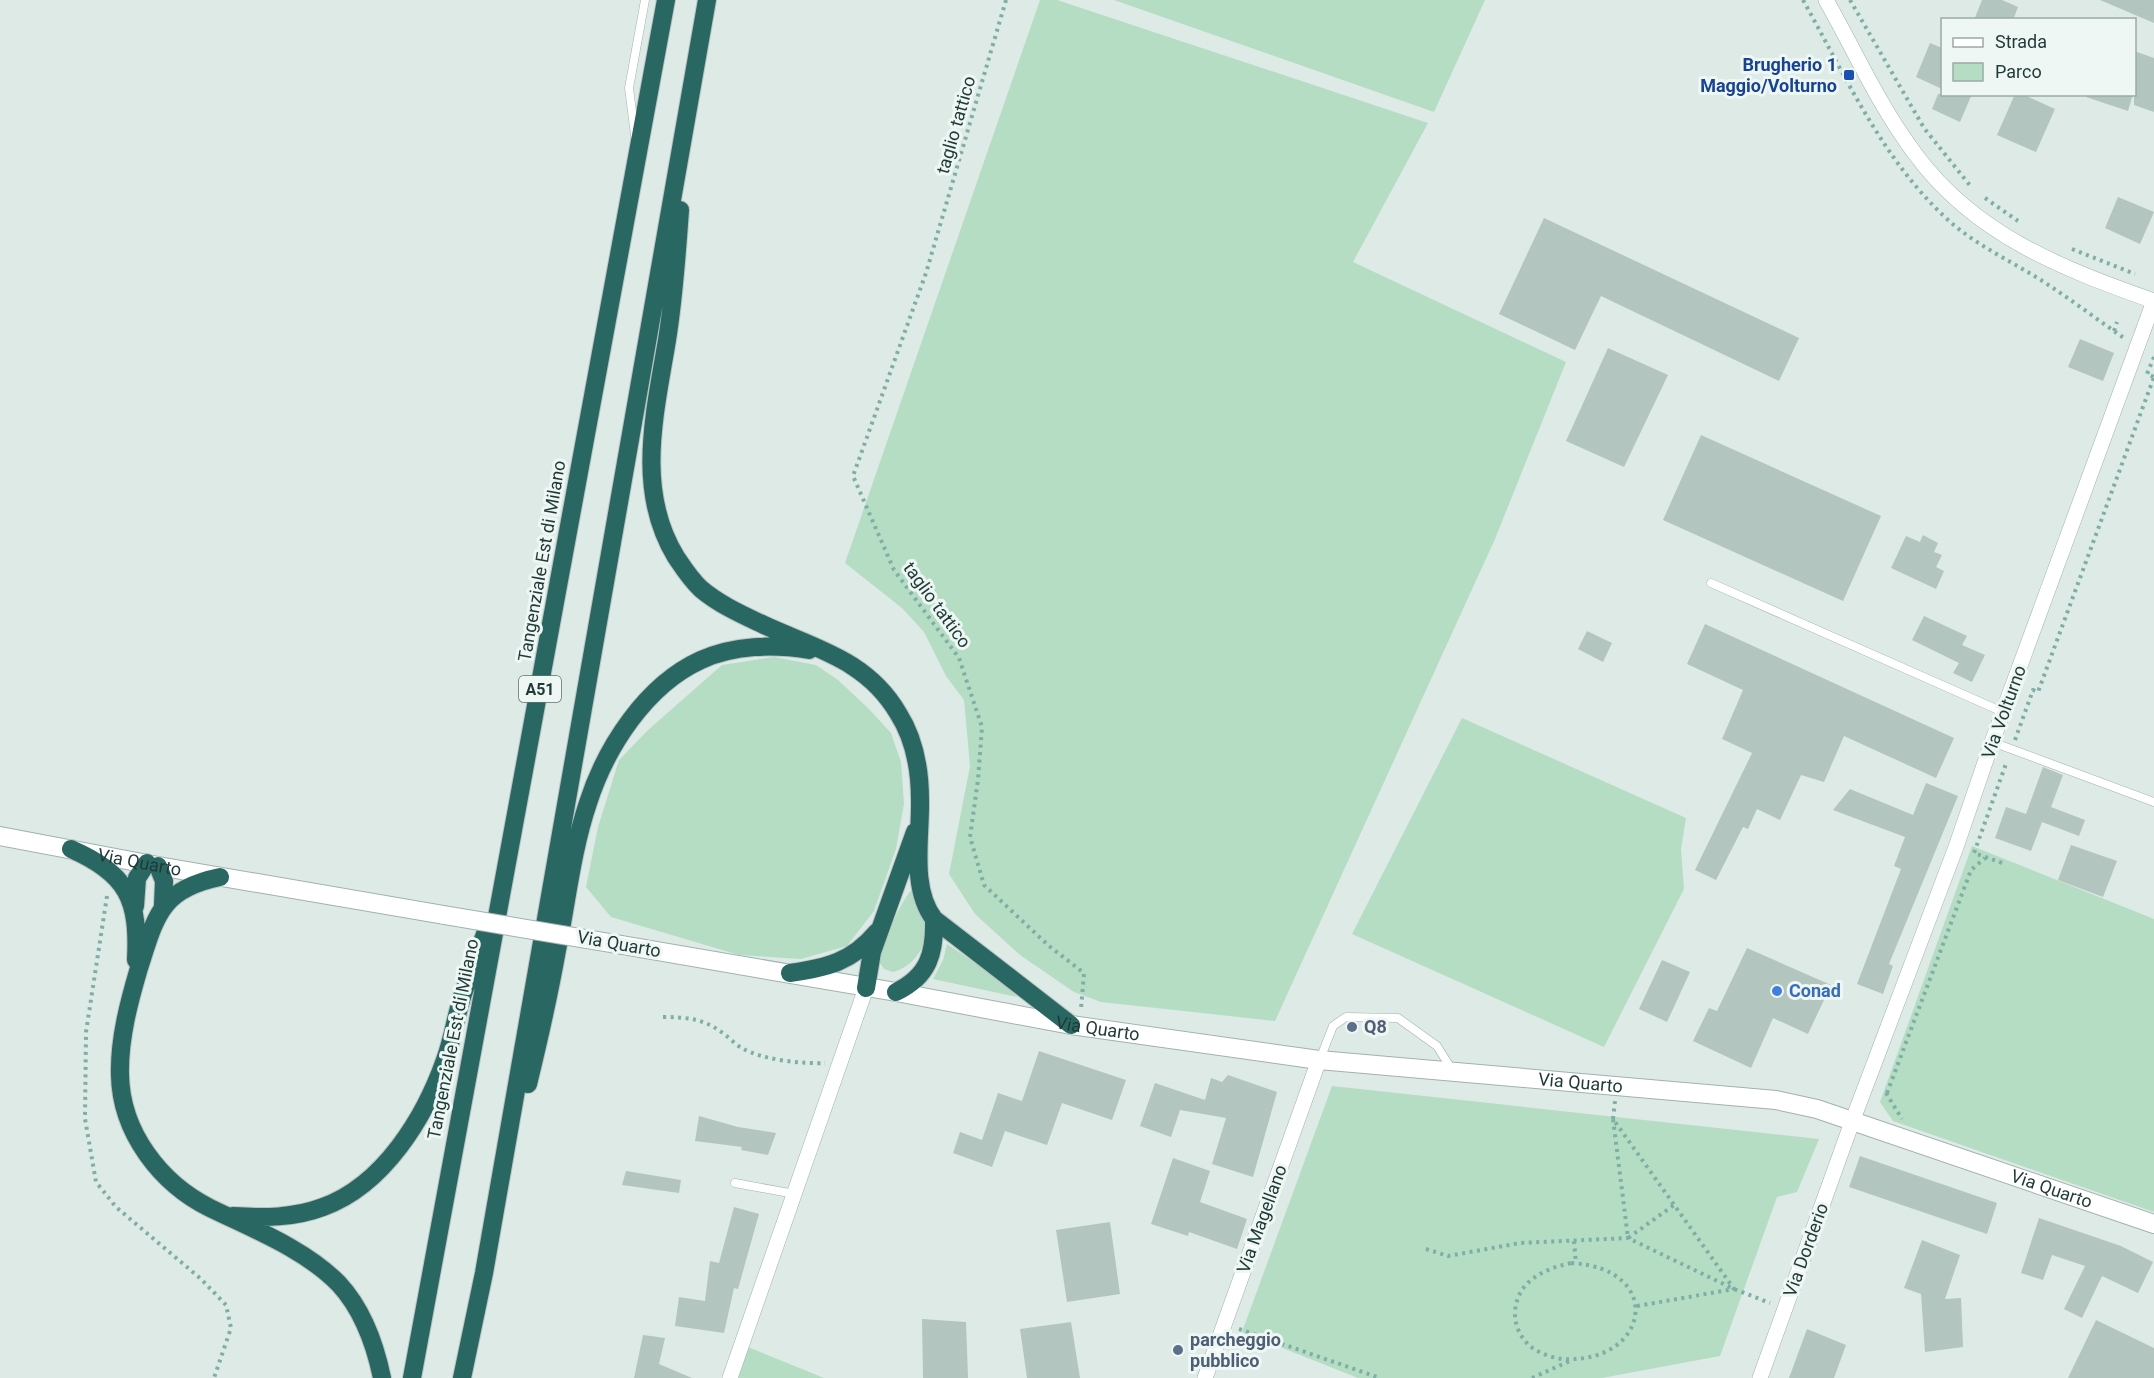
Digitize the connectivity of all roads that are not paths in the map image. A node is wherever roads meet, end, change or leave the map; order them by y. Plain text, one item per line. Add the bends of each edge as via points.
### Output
1 (645, 0) edge
2 (666, 0) edge
3 (707, 0) edge
4 (1826, 0) edge
5 (685, 122) junction
6 (638, 154) junction
7 (2154, 301) edge
8 (1711, 583) dead end
9 (833, 654) junction
10 (2003, 712) junction
11 (1992, 742) junction
12 (2154, 802) edge
13 (920, 816) junction
14 (0, 836) edge
15 (71, 849) junction
16 (153, 865) junction
17 (220, 876) junction
18 (503, 885) junction
19 (163, 905) junction
20 (135, 915) junction
21 (934, 919) junction
22 (884, 923) junction
23 (790, 973) junction
24 (866, 988) junction
25 (132, 989) junction
26 (896, 992) junction
27 (1077, 1026) junction
28 (1319, 1060) junction
29 (1453, 1072) junction
30 (1852, 1122) junction
31 (735, 1183) dead end
32 (795, 1194) junction
33 (226, 1215) junction
34 (2154, 1224) edge
35 (484, 1273) junction
36 (382, 1378) edge
37 (412, 1378) edge
38 (462, 1378) edge
39 (730, 1378) edge
40 (1205, 1378) edge
41 (1760, 1378) edge

1 - 6 lane via 628,88
2 - 6 highway, Tangenziale Est di Milano / A51
3 - 5 highway, A51
4 - 7 street via 1916,156 1966,209 2037,255
5 - 9 highway via 674,287 651,446 656,511 669,544 701,589 728,608
5 - 35 highway, A51
6 - 18 highway, Tangenziale Est di Milano / A51
7 - 10 street, Via Volturno
8 - 10 lane
9 - 13 highway via 872,680 901,716 917,764
9 - 35 highway via 759,647 700,660 678,672 658,690 608,756 580,833 541,1030
10 - 11 street, Via Volturno
11 - 12 lane
11 - 30 street, Via Volturno
13 - 21 highway via 921,890
13 - 22 highway
14 - 15 street, Via Quarto
15 - 16 street, Via Quarto
15 - 20 highway via 111,871 126,891
16 - 17 street, Via Quarto
16 - 19 highway via 164,881
16 - 20 highway via 138,874
17 - 19 highway via 186,887
17 - 23 street, Via Quarto, bridge
18 - 33 highway via 467,982 438,1078 414,1123 385,1163 366,1182 323,1208 276,1217
18 - 37 highway, Tangenziale Est di Milano / A51
19 - 25 highway
20 - 25 highway
21 - 26 highway via 933,943 925,968 912,983
21 - 27 highway
22 - 23 highway via 865,944 836,964
22 - 24 highway via 870,960
23 - 24 street, Via Quarto
24 - 26 street, Via Quarto
24 - 32 street
25 - 33 highway via 120,1065 127,1117 147,1154 170,1181
26 - 27 street, Via Quarto
27 - 28 street, Via Quarto
28 - 29 street, Via Quarto
28 - 29 lane via 1333,1026 1346,1017 1398,1018 1437,1046
28 - 40 street, Via Magellano
29 - 30 street, Via Quarto via 1776,1100
30 - 34 street, Via Quarto
30 - 41 street, Via Dorderio
31 - 32 lane
32 - 39 street
33 - 36 highway via 297,1253 336,1282 366,1325
35 - 38 highway, A51

